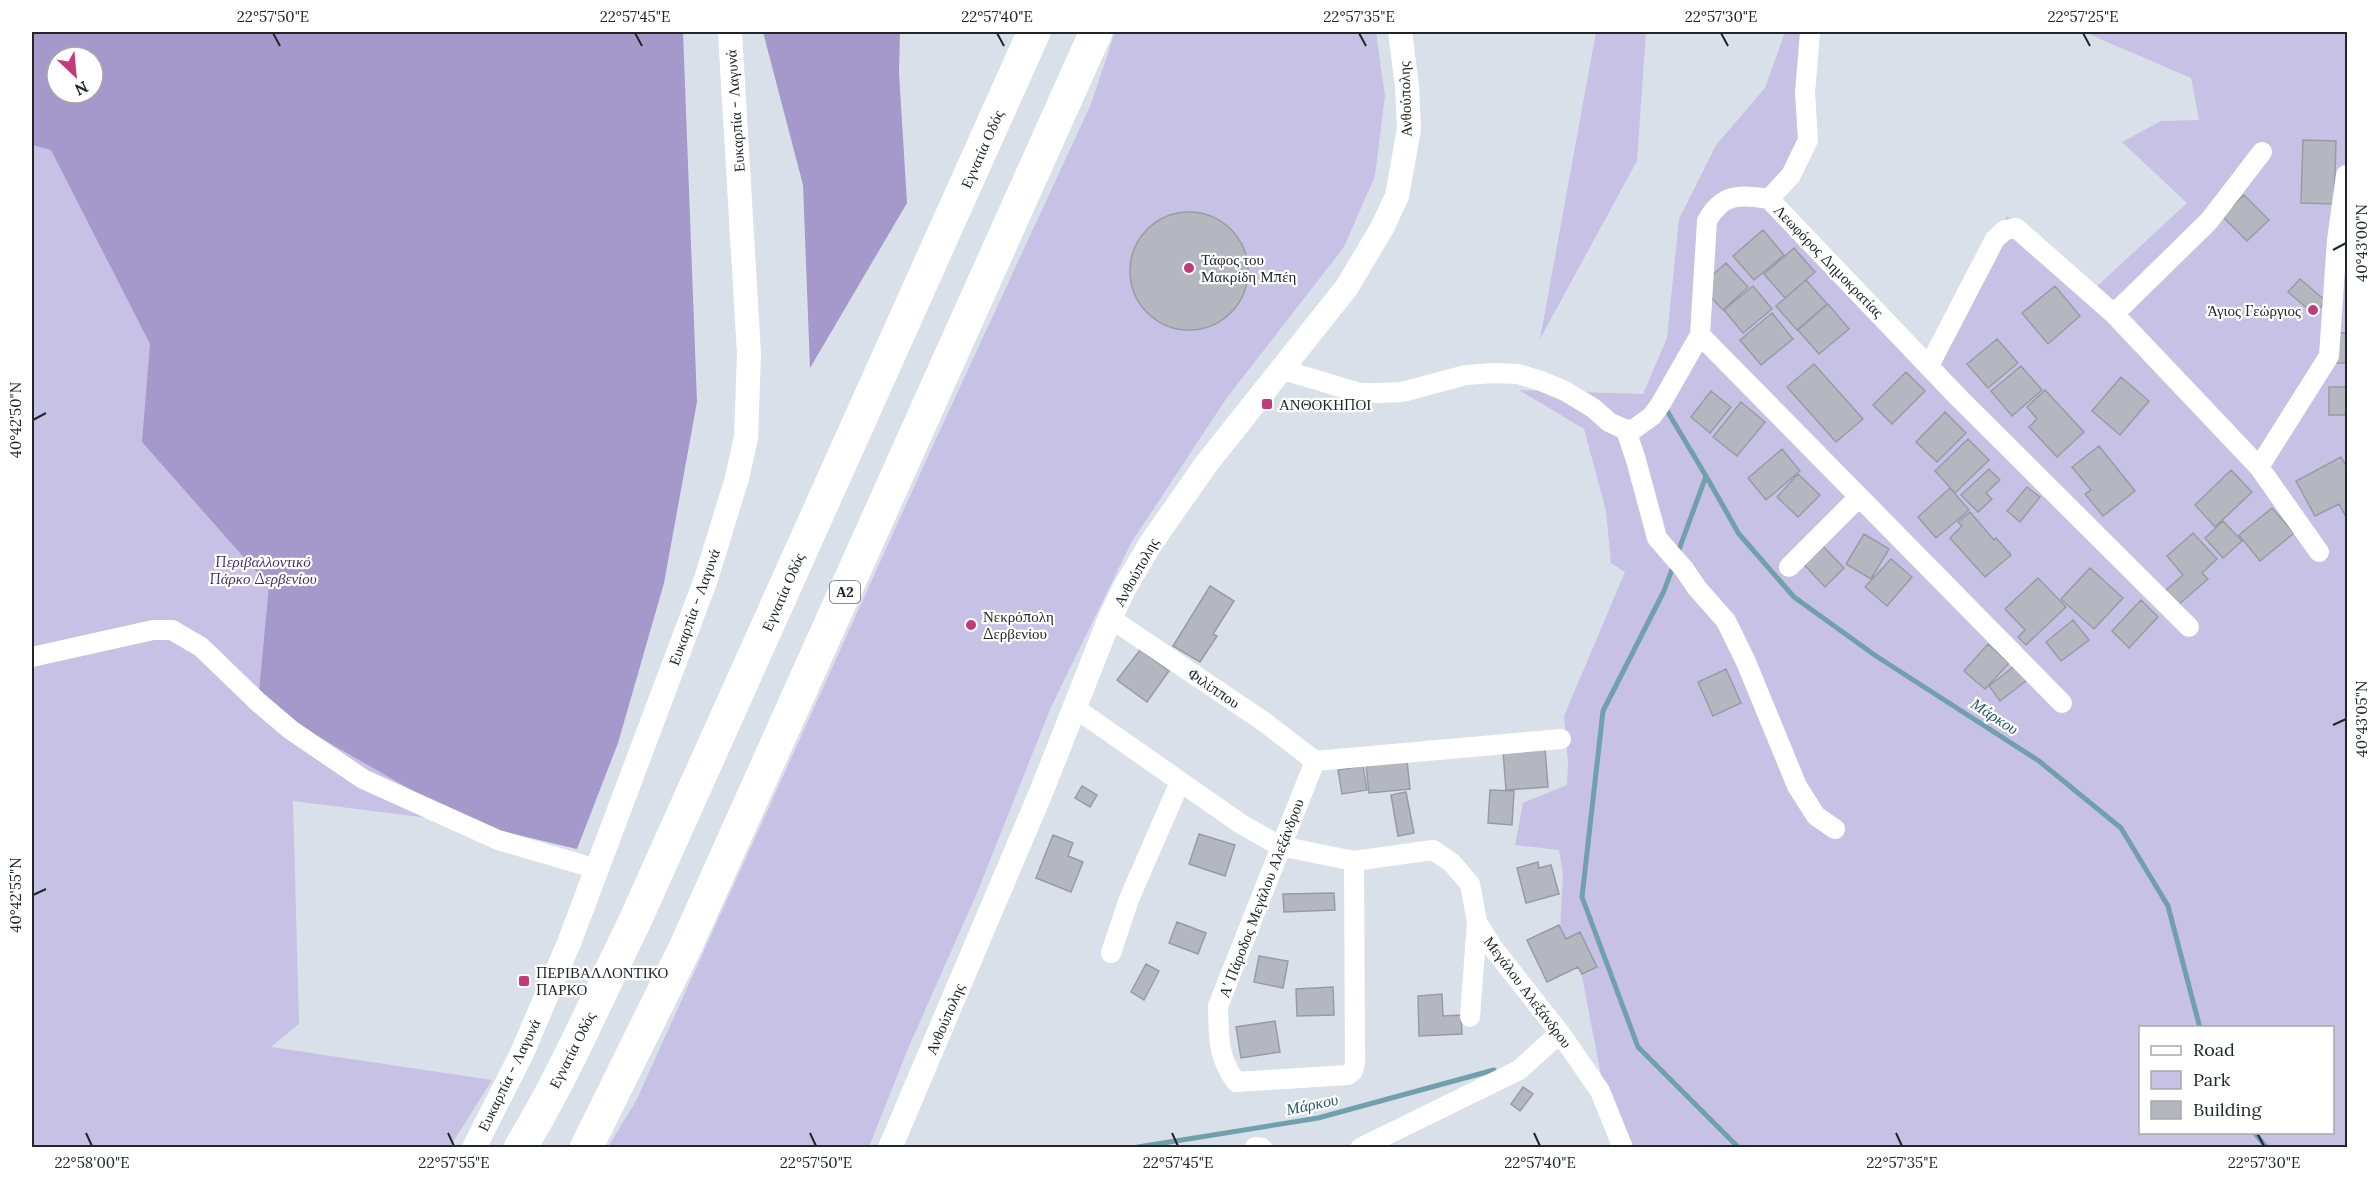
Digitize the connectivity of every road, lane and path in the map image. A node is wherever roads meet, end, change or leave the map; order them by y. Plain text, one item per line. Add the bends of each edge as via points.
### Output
1 (730, 32) edge
2 (1034, 32) edge
3 (1096, 32) edge
4 (1400, 32) edge
5 (1810, 32) edge
6 (2262, 152) dead end
7 (2346, 176) edge
8 (1769, 199) junction
9 (2114, 314) junction
10 (1700, 335) junction
11 (1929, 366) junction
12 (1280, 369) junction
13 (1626, 430) junction
14 (2259, 467) junction
15 (1859, 497) junction
16 (2319, 552) dead end
17 (1789, 567) dead end
18 (1110, 618) junction
19 (2188, 627) dead end
20 (32, 657) edge
21 (2062, 703) dead end
22 (1075, 708) junction
23 (1561, 738) dead end
24 (1315, 762) junction
25 (1180, 782) junction
26 (1835, 829) dead end
27 (1280, 846) junction
28 (1354, 861) junction
29 (597, 869) junction
30 (1477, 922) junction
31 (1111, 952) dead end
32 (1470, 1017) dead end
33 (1560, 1033) junction
34 (1255, 1147) edge
35 (474, 1148) edge
36 (520, 1148) edge
37 (586, 1148) edge
38 (891, 1148) edge
39 (1262, 1148) edge
40 (1360, 1148) edge
41 (1623, 1148) edge

1 - 29 street, Ευκαρπία - Λαγυνά via 749,354 746,438 735,488 706,579
2 - 36 highway, Εγνατία Οδός via 634,923
3 - 37 highway, Α2 via 685,948
4 - 12 street, Ανθούπολης via 1409,129 1396,196 1382,228 1347,286
5 - 8 street via 1804,93 1808,140 1791,175
6 - 9 street via 2209,221
7 - 14 street via 2329,356
8 - 10 street, Λεωφόρος Δημοκρατίας via 1745,195 1725,200 1714,208 1707,221
8 - 11 street, Λεωφόρος Δημοκρατίας
9 - 11 street via 2016,228 2005,230 1995,239
9 - 14 street
10 - 13 street, Λεωφόρος Δημοκρατίας via 1652,416
10 - 15 street
11 - 19 street, Λεωφόρος Δημοκρατίας
12 - 13 street via 1360,393 1402,392 1466,375 1518,374 1565,391
12 - 18 street, Ανθούπολης via 1170,515
13 - 26 street via 1657,538 1726,621 1797,786 1816,816
14 - 16 street
15 - 17 street
15 - 21 street
18 - 22 street, Ανθούπολης
18 - 24 street, Φιλίππου via 1263,721
20 - 29 street via 153,630 172,630 201,647 291,730 363,779 498,840
22 - 25 street, Μεγάλου Αλεξάνδρου
22 - 38 street, Ανθούπολης
23 - 24 street
24 - 27 street, Α' Πάροδος Μεγάλου Αλεξάνδρου
25 - 27 street, Μεγάλου Αλεξάνδρου
25 - 31 street via 1129,899
27 - 28 street, Μεγάλου Αλεξάνδρου
27 - 28 street, Α' Πάροδος Μεγάλου Αλεξάνδρου via 1218,1006 1219,1050 1236,1082 1348,1075 1353,1071
28 - 30 street, Μεγάλου Αλεξάνδρου via 1433,850 1452,863 1470,884
29 - 35 street, Ευκαρπία - Λαγυνά via 522,1053
30 - 32 street
30 - 33 street, Μεγάλου Αλεξάνδρου
33 - 40 street via 1519,1070
33 - 41 street, Μεγάλου Αλεξάνδρου via 1599,1091
34 - 39 street

